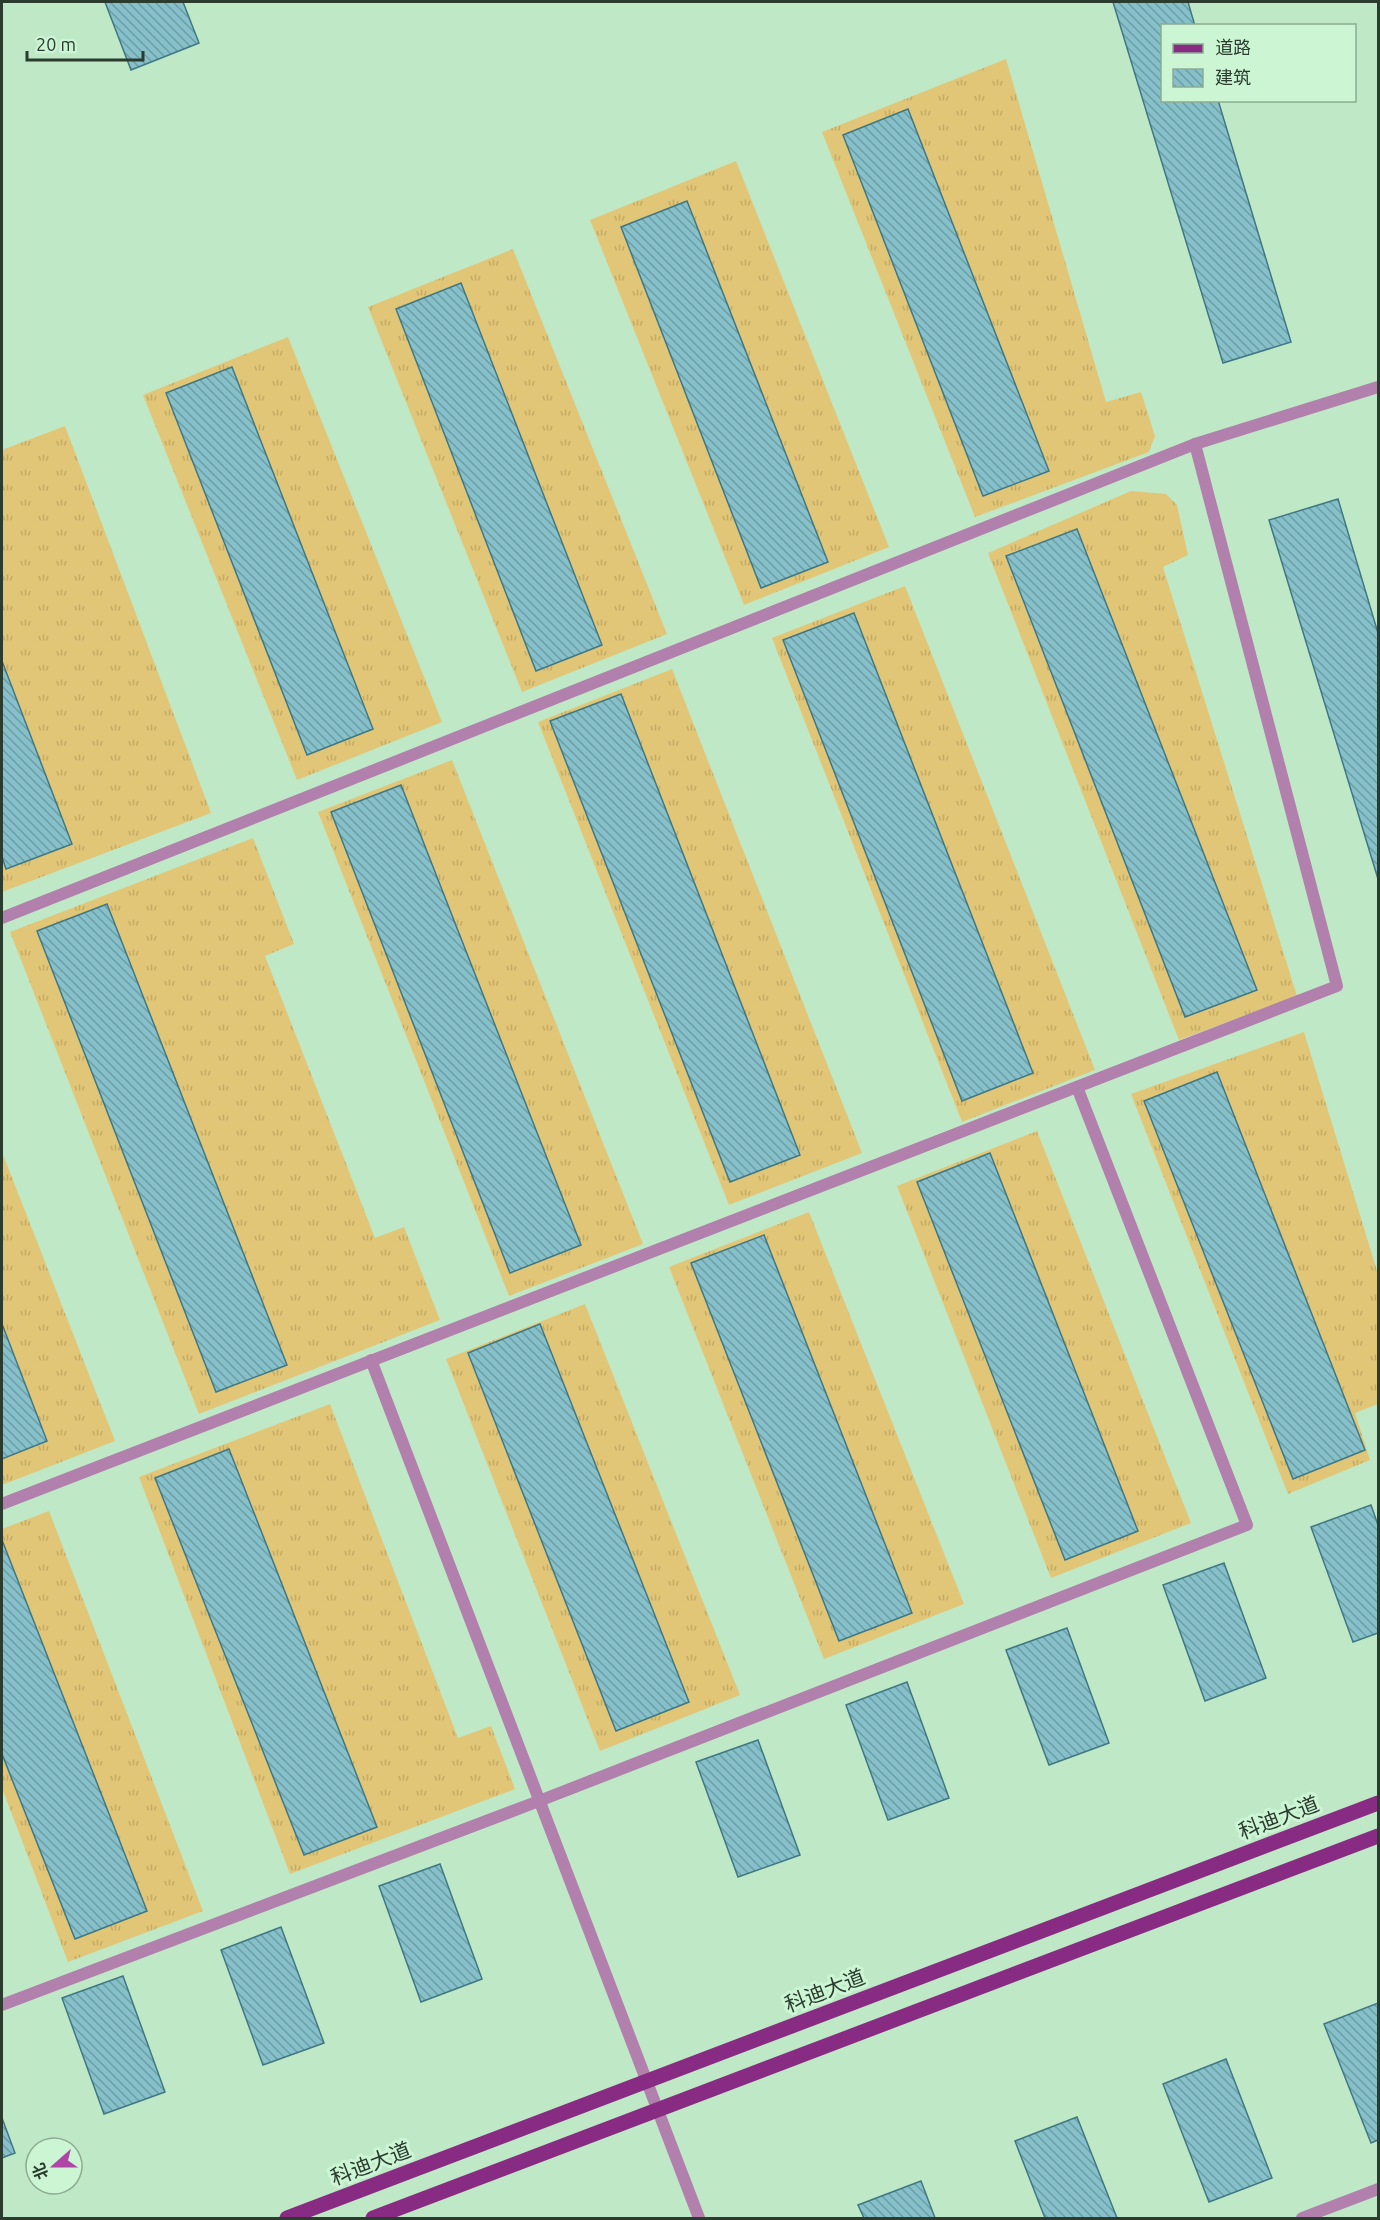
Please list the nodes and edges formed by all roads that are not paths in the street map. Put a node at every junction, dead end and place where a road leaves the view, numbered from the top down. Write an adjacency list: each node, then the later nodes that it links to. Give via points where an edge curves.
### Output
1 (1378, 387): 2 (lane)
2 (1195, 444): 3 (lane); 4 (lane, via 1337,986)
3 (2, 918)
4 (1077, 1087): 5 (lane); 7 (lane, via 1246,1525)
5 (371, 1360): 6 (lane); 7 (lane)
6 (2, 1504)
7 (539, 1801): 10 (lane); 11 (lane)
8 (1378, 1803): 11 (main road, 科迪大道)
9 (1378, 1836): 12 (main road)
10 (2, 2006)
11 (646, 2082): 12 (lane); 14 (main road, 科迪大道)
12 (658, 2110): 15 (main road); 16 (lane)
13 (1378, 2189): 17 (lane)
14 (287, 2218)
15 (373, 2218)
16 (699, 2218)
17 (1302, 2218)

